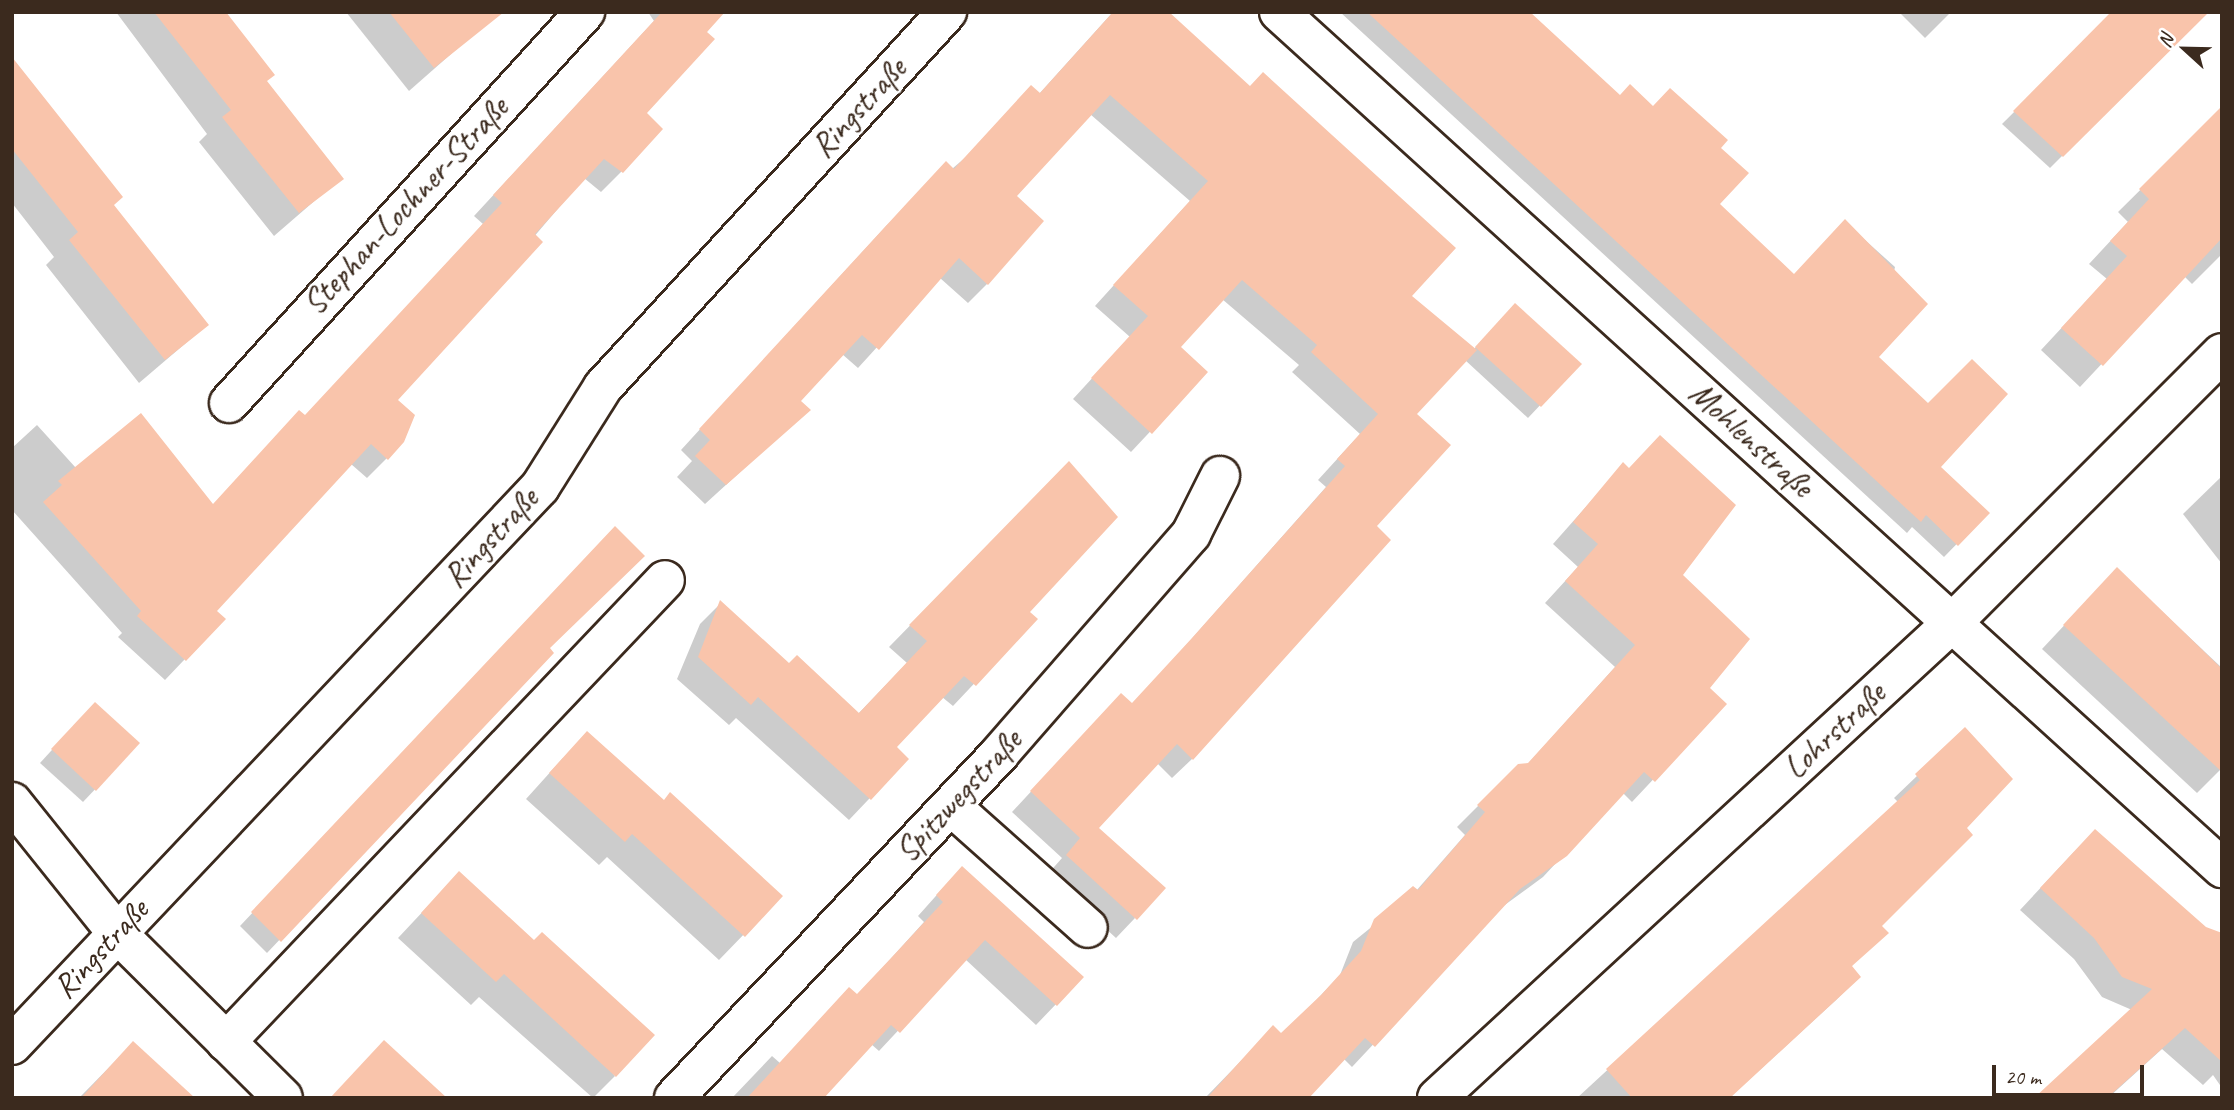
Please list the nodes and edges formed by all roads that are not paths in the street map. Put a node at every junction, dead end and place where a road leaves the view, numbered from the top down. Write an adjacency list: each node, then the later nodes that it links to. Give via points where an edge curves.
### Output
1 (585, 12): 5 (street, Stephan-Lochner-Straße)
2 (947, 12): 13 (street, Ringstraße, via 603,387 540,487)
3 (1279, 12): 8 (street, Mohlenstraße)
4 (2222, 353): 8 (street, Lohrstraße)
5 (229, 403)
6 (1220, 476): 10 (street, Spitzwegstraße, via 1191,534)
7 (665, 580): 14 (street)
8 (1953, 622): 11 (street, Mohlenstraße); 18 (street, Lohrstraße)
9 (12, 802): 13 (street)
10 (951, 806): 12 (street); 17 (street, Spitzwegstraße)
11 (2222, 868)
12 (1088, 928)
13 (116, 932): 14 (street); 15 (street, Ringstraße)
14 (226, 1042): 16 (street)
15 (12, 1045)
16 (283, 1098)
17 (674, 1098)
18 (1437, 1098)

